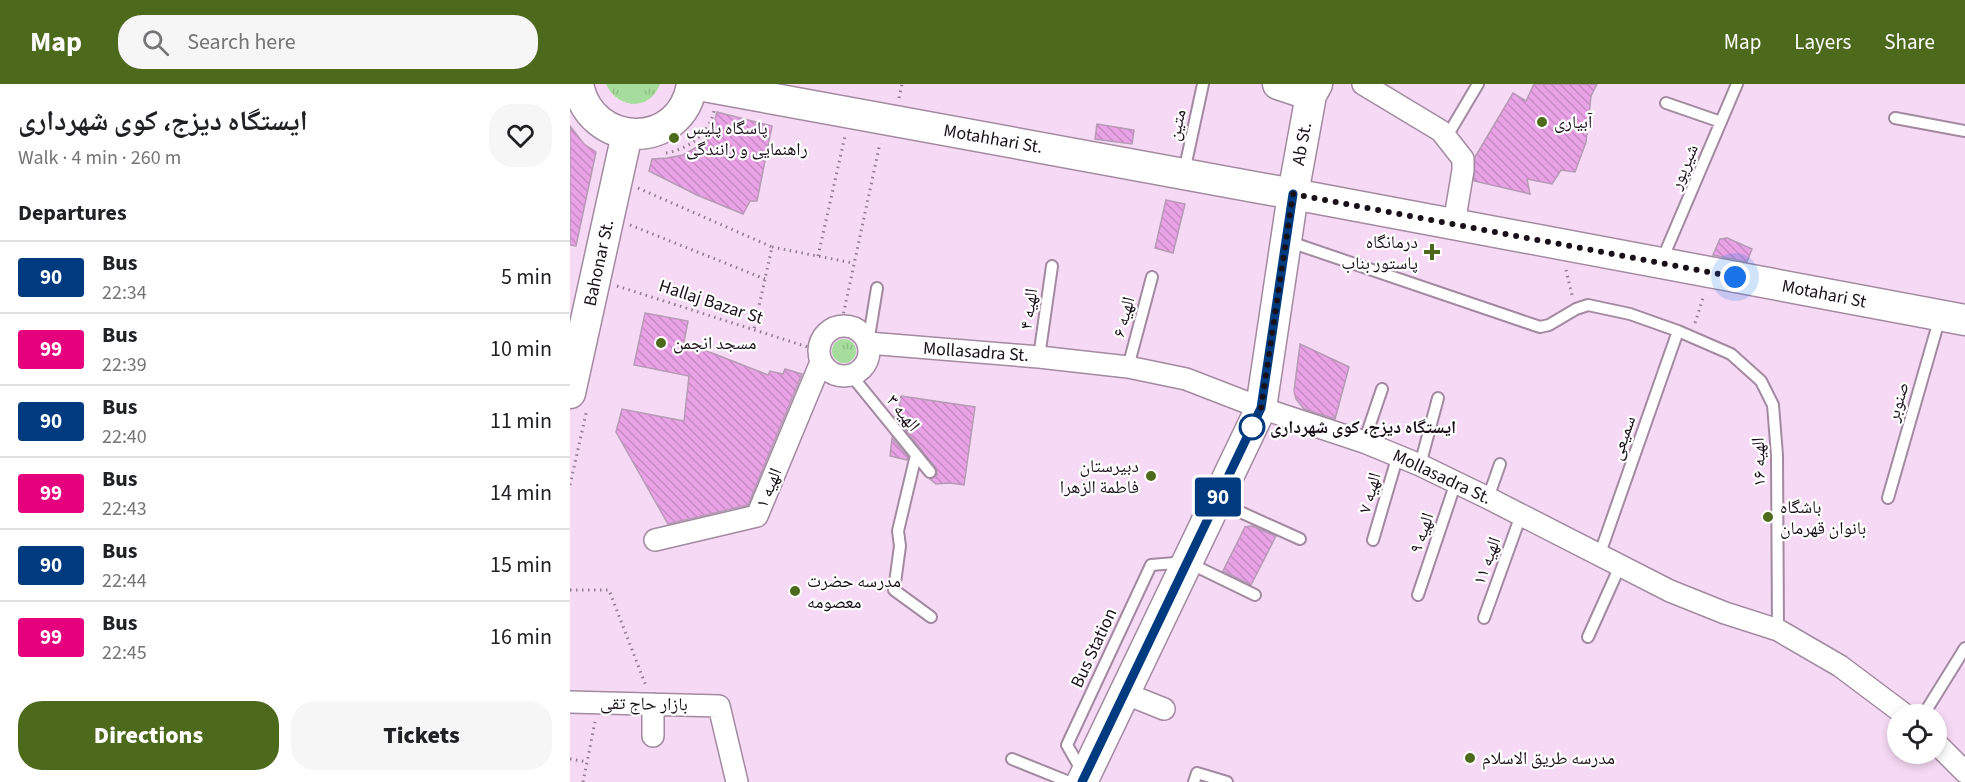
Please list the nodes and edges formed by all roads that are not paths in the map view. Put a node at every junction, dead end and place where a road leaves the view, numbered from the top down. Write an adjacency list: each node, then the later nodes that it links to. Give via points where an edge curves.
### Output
1 (578, 84): 13 (main road, via 582,100 595,118 606,127)
2 (1203, 84): 15 (lane, متین)
3 (1278, 84): 8 (main road)
4 (1363, 84): 14 (street, via 1441,130)
5 (1478, 84): 14 (lane)
6 (1737, 84): 11 (lane, شیرپور)
7 (706, 89): 13 (main road, via 689,96 683,108 659,129); 15 (main road, Motahhari St.)
8 (1314, 89): 16 (main road, Ab St.)
9 (1666, 103): 11 (lane)
10 (1895, 118): 12 (lane)
11 (1721, 122): 19 (lane, شیرپور)
12 (1965, 131)
13 (627, 134): 31 (main road, Bahonar St., via 595,279)
14 (1446, 138): 17 (street, via 1463,159)
15 (1183, 174): 16 (main road, Motahhari St.)
16 (1293, 194): 17 (main road, Motahari St); 18 (main road, Ab St.)
17 (1454, 224): 19 (main road, Motahari St)
18 (1296, 245): 24 (lane, الهیه ۱۶, via 1540,327 1588,305 1630,314); 33 (main road, Ab St.)
19 (1661, 263): 23 (main road, Motahari St)
20 (1052, 266): 27 (lane, الهیه ۴)
21 (1152, 277): 28 (lane, الهیه ۶)
22 (877, 288): 25 (lane)
23 (1958, 316): 42 (lane, صنوبر)
24 (1678, 331): 48 (lane, سمیعی); 55 (lane, الهیه ۱۶, via 1731,354 1761,381 1773,405)
25 (868, 343): 26 (street, via 858,329 834,327 823,336); 27 (street, Mollasadra St.); 29 (street, via 868,359)
26 (820, 356): 29 (street, via 831,372); 46 (street, الهیه ۱, via 757,516)
27 (1039, 357): 28 (street, Mollasadra St.)
28 (1128, 367): 33 (street, Mollasadra St., via 1186,379)
29 (851, 375): 35 (lane, الهیه ۳)
30 (1382, 389): 34 (lane)
31 (579, 398)
32 (1438, 399): 38 (lane)
33 (1261, 408): 34 (street, Mollasadra St.); 43 (main road, Ab St.)
34 (1364, 442): 36 (street, Mollasadra St.)
35 (916, 455): 39 (lane, الهیه ۳); 53 (lane, via 898,531 900,546 894,590)
36 (1398, 455): 38 (street, Mollasadra St.); 47 (lane, الهیه ۷)
37 (1500, 464): 41 (lane)
38 (1420, 465): 40 (street, Mollasadra St.)
39 (930, 472)
40 (1456, 482): 41 (street, Mollasadra St.); 51 (lane, الهیه ۹)
41 (1488, 498): 44 (street, Mollasadra St.)
42 (1888, 498)
43 (1216, 501): 45 (lane); 49 (main road, Ab St.)
44 (1521, 515): 48 (street, Mollasadra St.); 54 (lane, الهیه ۱۱)
45 (1300, 539)
46 (655, 540)
47 (1373, 540)
48 (1599, 556): 50 (street, Mollasadra St.)
49 (1187, 562): 52 (lane); 58 (main road, Ab St.); 68 (lane, Bus Station, via 1151,565 1066,745)
50 (1620, 566): 55 (street, Mollasadra St., via 1725,613); 56 (lane)
51 (1418, 595)
52 (1255, 596)
53 (931, 617)
54 (1484, 618)
55 (1778, 630): 61 (street, Mollasadra St., via 1840,666)
56 (1588, 637)
57 (1965, 648): 62 (lane)
58 (1124, 693): 63 (street); 68 (main road, Ab St.)
59 (570, 702): 60 (street, بازار حاج تقی)
60 (653, 704): 64 (street); 69 (street, بازار حاج تقی, via 719,706)
61 (1891, 704)
62 (1930, 704)
63 (1164, 709)
64 (654, 736)
65 (1947, 754): 67 (street)
66 (1012, 759): 68 (lane)
67 (1965, 771)
68 (1078, 780)
69 (737, 782)
70 (1194, 782): 71 (lane, via 1197,773)
71 (1227, 782)

